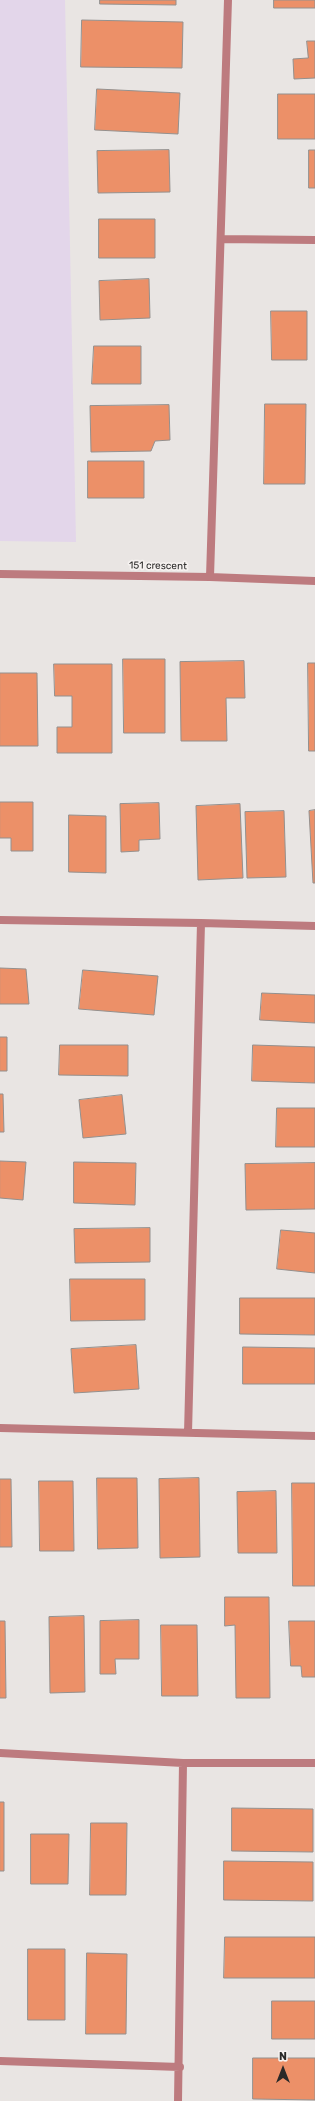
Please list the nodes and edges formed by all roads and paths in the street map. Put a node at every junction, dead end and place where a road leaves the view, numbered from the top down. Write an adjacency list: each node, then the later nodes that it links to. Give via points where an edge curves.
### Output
1 (228, 0): 2 (street)
2 (221, 239): 3 (street); 5 (street)
3 (315, 240)
4 (0, 574): 5 (street, 151 crescent)
5 (210, 577): 6 (street, 151 crescent)
6 (315, 581)
7 (0, 920): 8 (street)
8 (201, 923): 9 (street); 11 (street)
9 (315, 926)
10 (0, 1428): 11 (street)
11 (188, 1433): 12 (street)
12 (315, 1436)
13 (0, 1753): 14 (street)
14 (183, 1763): 15 (street); 17 (street)
15 (315, 1763)
16 (0, 2061): 17 (street)
17 (180, 2067): 18 (street)
18 (178, 2101)

